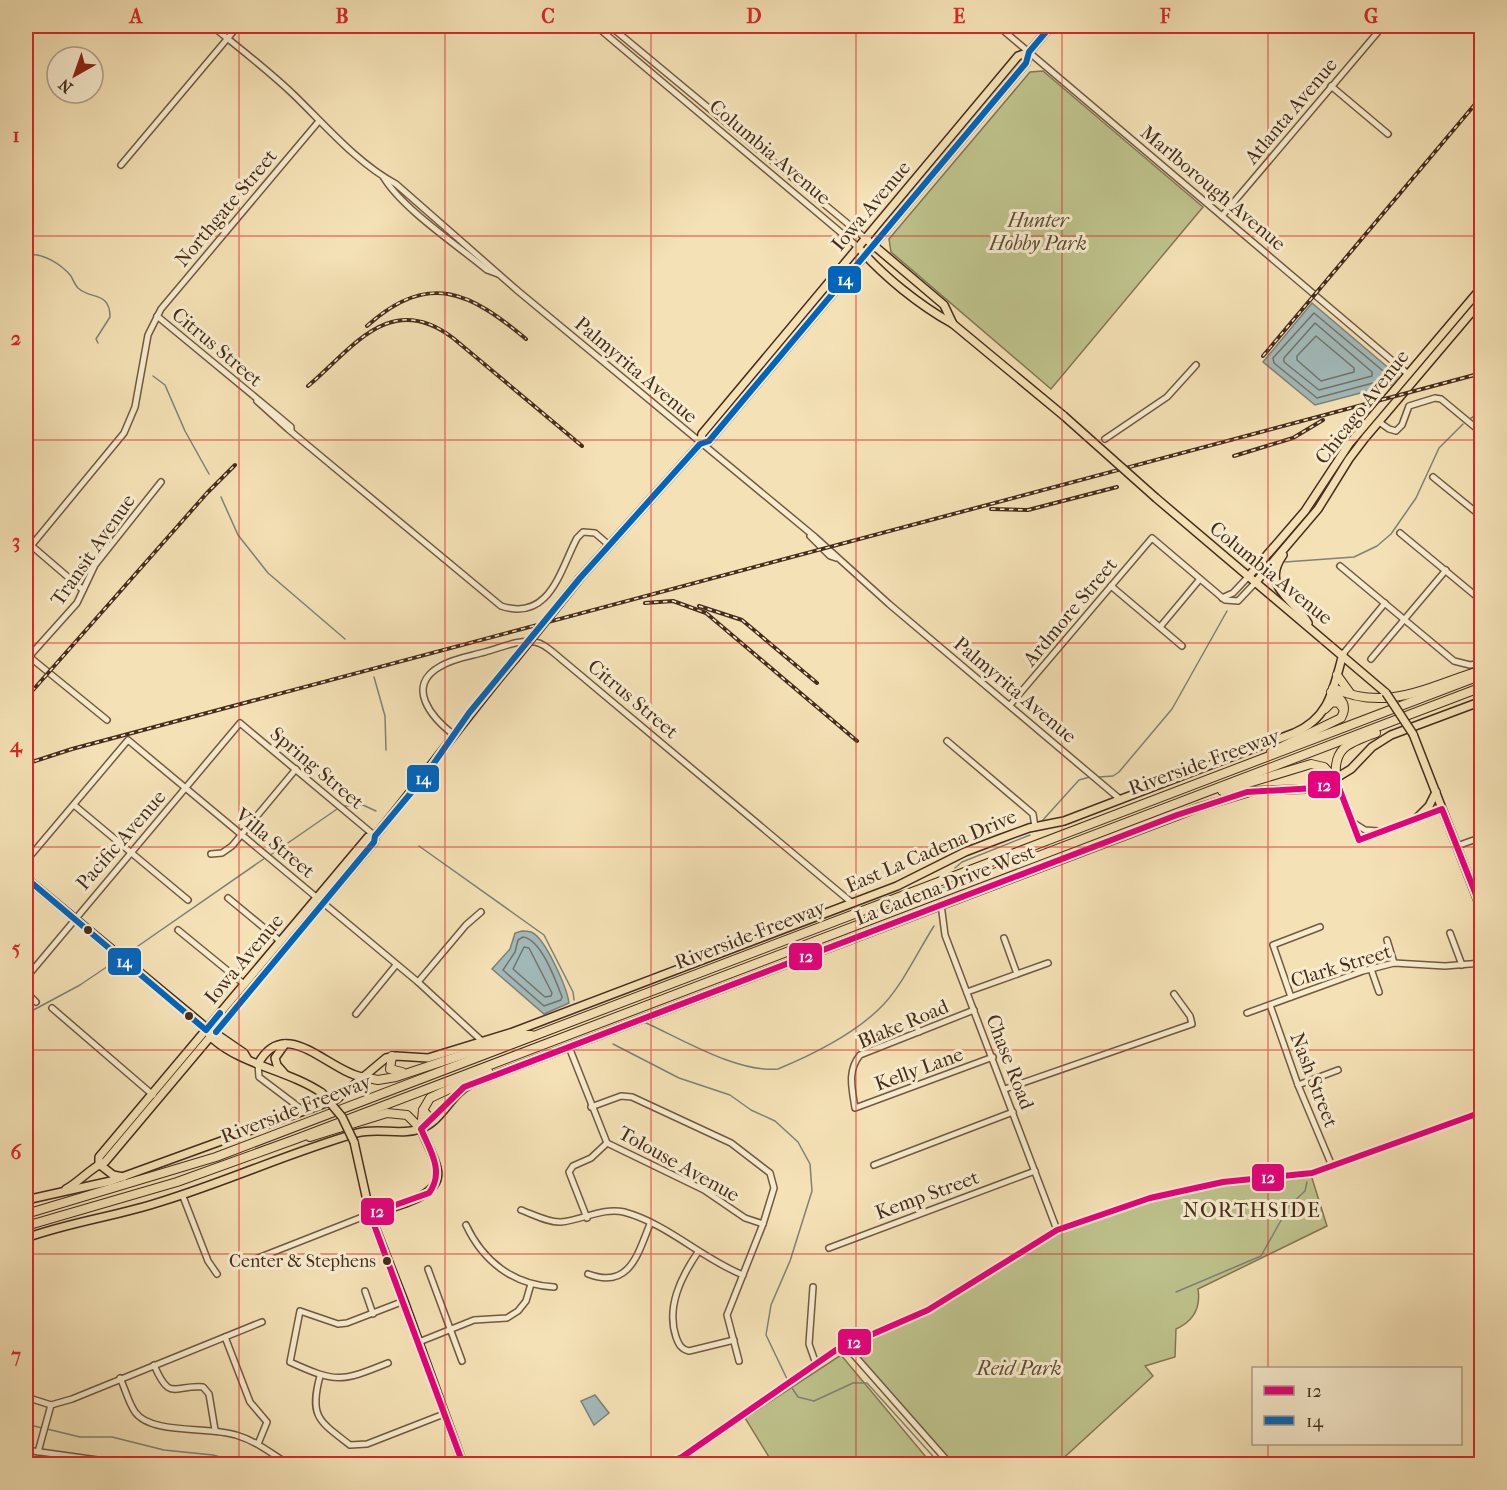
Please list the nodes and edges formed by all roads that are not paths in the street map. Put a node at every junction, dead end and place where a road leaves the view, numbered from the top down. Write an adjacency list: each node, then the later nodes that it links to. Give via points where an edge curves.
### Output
1 (212, 26): 8 (street, Palmyrita Avenue)
2 (238, 26): 8 (street)
3 (596, 26): 12 (street, Columbia Avenue)
4 (610, 26): 10 (street, Columbia Avenue)
5 (998, 26): 9 (street, Marlborough Avenue)
6 (1051, 26): 9 (main road, Iowa Avenue)
7 (1383, 26): 11 (street, Atlanta Avenue)
8 (227, 39): 13 (street, Palmyrita Avenue); 17 (street)
9 (1029, 52): 20 (street, Marlborough Avenue); 21 (main road, Iowa Avenue, via 1018,56); 22 (main road, Iowa Avenue, via 1026,63)
10 (678, 84): 12 (street); 15 (street, Columbia Avenue)
11 (1331, 86): 14 (street); 20 (street, Atlanta Avenue)
12 (672, 91): 16 (street, Columbia Avenue)
13 (319, 121): 27 (street, Northgate Street); 36 (street, Palmyrita Avenue)
14 (1388, 134)
15 (762, 153): 16 (street); 18 (street, Columbia Avenue)
16 (755, 161): 19 (street, Columbia Avenue)
17 (121, 165)
18 (781, 169): 19 (street); 21 (street, Columbia Avenue)
19 (774, 176): 23 (street, Columbia Avenue)
20 (1222, 216): 31 (street, Marlborough Avenue)
21 (865, 238): 22 (main road, Columbia Avenue); 23 (main road, Iowa Avenue)
22 (875, 246): 24 (main road, Iowa Avenue); 28 (main road, Columbia Avenue, via 944,305)
23 (858, 247): 24 (main road, Columbia Avenue); 36 (main road, Iowa Avenue, via 702,434)
24 (866, 256): 28 (main road, Columbia Avenue, via 935,314); 36 (main road, Iowa Avenue, via 709,441)
25 (1482, 287): 31 (main road, Chicago Avenue)
26 (1482, 300): 29 (main road, Chicago Avenue)
27 (157, 316): 42 (street, Northgate Street, via 148,335 135,407 124,433); 43 (street, Citrus Street, via 505,607 526,608 545,599 583,532 595,533)
28 (953, 324): 47 (main road, Columbia Avenue, bridge)
29 (1439, 351): 31 (main road); 33 (main road, Chicago Avenue)
30 (1196, 365): 35 (street, via 1167,397)
31 (1408, 374): 32 (main road, Chicago Avenue)
32 (1372, 416): 33 (main road); 47 (main road, Chicago Avenue, via 1337,459 1305,511)
33 (1379, 422): 34 (street, via 1396,431 1409,406 1435,398); 41 (main road, Chicago Avenue, via 1348,459 1318,509)
34 (1482, 433)
35 (1105, 440)
36 (700, 444): 43 (main road, Iowa Avenue); 70 (street, Palmyrita Avenue)
37 (1433, 477): 39 (street)
38 (161, 482): 51 (street, Transit Avenue, via 95,565)
39 (1482, 517)
40 (1400, 533): 46 (street)
41 (1296, 536): 49 (main road, Chicago Avenue); 57 (main road, via 1277,566 1275,580)
42 (28, 544): 44 (street, Northgate Street); 51 (street)
43 (609, 545): 76 (main road, Iowa Avenue, bridge)
44 (26, 552)
45 (1340, 566): 54 (street)
46 (1446, 570): 53 (street); 55 (street)
47 (1248, 577): 49 (main road, Columbia Avenue); 52 (street, via 1233,593)
48 (1200, 579): 50 (street, Ardmore Street, via 1152,538); 52 (street); 56 (street)
49 (1255, 583): 52 (street, via 1238,601); 57 (main road, Columbia Avenue)
50 (1111, 586): 56 (street); 70 (street, Ardmore Street)
51 (83, 590): 60 (street, Transit Avenue, via 77,603)
52 (1222, 598)
53 (1482, 601)
54 (1385, 603): 55 (street); 59 (street)
55 (1405, 620): 61 (street); 62 (street, via 1458,663)
56 (1160, 627): 58 (street)
57 (1311, 628): 59 (main road, Columbia Avenue)
58 (1182, 646)
59 (1343, 654): 64 (main road, East La Cadena Drive); 82 (main road, Columbia Avenue, bridge, via 1386,693 1413,735)
60 (27, 657): 74 (street)
61 (1371, 659)
62 (1482, 663)
63 (1482, 670): 68 (highway, via 1391,698)
64 (1337, 675): 67 (main road, East La Cadena Drive); 68 (highway, via 1344,689)
65 (1482, 675): 78 (highway, Riverside Freeway)
66 (1482, 688): 72 (highway, Riverside Freeway)
67 (1332, 690): 68 (highway); 71 (main road, East La Cadena Drive); 73 (highway, via 1344,702)
68 (1356, 697)
69 (1482, 700): 80 (main road, La Cadena Drive West, via 1390,735)
70 (1010, 705): 83 (street, Palmyrita Avenue)
71 (1325, 709): 73 (highway, via 1332,702 1339,702); 83 (main road, East La Cadena Drive, via 1302,730)
72 (1424, 710): 80 (highway, via 1342,749 1335,758); 85 (highway, Riverside Freeway)
73 (1343, 714): 78 (highway, via 1337,721 1279,746)
74 (107, 720)
75 (240, 723): 79 (street, Spring Street); 81 (street, Pacific Avenue)
76 (454, 735): 92 (main road, Iowa Avenue); 102 (street, Citrus Street, via 426,706 424,689 433,671 449,662 520,643 539,643)
77 (947, 741): 89 (street, via 1033,814)
78 (1259, 760): 137 (highway, Riverside Freeway)
79 (296, 768): 91 (street); 92 (street, Spring Street)
80 (1336, 780): 85 (highway, via 1324,767 1311,764); 88 (street); 103 (main road, La Cadena Drive West, via 1316,788 1253,791 1200,807)
81 (186, 788): 84 (street, Villa Street, via 128,740); 91 (street, Villa Street); 95 (street, Pacific Avenue)
82 (1436, 792): 86 (main road, Columbia Avenue); 87 (main road)
83 (1121, 800): 89 (main road, East La Cadena Drive)
84 (74, 805): 95 (street); 97 (street)
85 (1167, 808): 141 (highway, Riverside Freeway)
86 (1442, 808): 87 (street); 94 (main road, Columbia Avenue)
87 (1418, 818): 90 (street)
88 (1352, 822): 90 (street, via 1365,830); 90 (street, via 1359,840)
89 (1035, 827): 102 (main road, East La Cadena Drive, via 964,852 897,886)
90 (1383, 831)
91 (241, 835): 96 (street, via 227,850); 101 (street, Villa Street)
92 (375, 836): 101 (main road, Iowa Avenue, via 374,842)
93 (1482, 837): 94 (street)
94 (1457, 846): 104 (main road, Columbia Avenue)
95 (131, 853): 100 (street); 106 (street, Pacific Avenue)
96 (211, 854)
97 (26, 861)
98 (26, 878): 106 (main road)
99 (228, 898): 112 (street)
100 (188, 900)
101 (320, 901): 112 (main road, Iowa Avenue); 117 (street, Villa Street); 138 (main road, Iowa Avenue)
102 (851, 903): 139 (main road, East La Cadena Drive)
103 (941, 904): 124 (street, Chase Road, via 945,935); 142 (main road, La Cadena Drive West)
104 (1482, 911)
105 (481, 912): 121 (street)
106 (74, 918): 120 (street, Pacific Avenue); 135 (main road)
107 (1320, 927): 127 (street, via 1273,945)
108 (178, 930): 122 (street)
109 (1450, 933): 116 (street)
110 (1004, 938): 119 (street)
111 (1387, 940): 114 (street)
112 (280, 941): 122 (main road, Iowa Avenue)
113 (1048, 963): 119 (street)
114 (1394, 963): 116 (street, Clark Street); 118 (street, Clark Street)
115 (1482, 963): 116 (street, Clark Street)
116 (1462, 964)
117 (396, 965): 121 (street, Villa Street); 133 (street)
118 (1371, 969): 125 (street); 127 (street, Clark Street)
119 (1017, 974): 124 (street)
120 (26, 978)
121 (418, 982): 139 (street, Villa Street)
122 (244, 984): 135 (main road, Iowa Avenue)
123 (26, 992): 128 (street)
124 (967, 992): 131 (street, Chase Road)
125 (1378, 992)
126 (1174, 993): 152 (street, via 1192,1024)
127 (1291, 997): 129 (street, Clark Street)
128 (36, 1002)
129 (1270, 1005): 132 (street, Clark Street); 151 (street, Nash Street)
130 (52, 1008): 154 (street)
131 (974, 1010): 136 (street, Blake Road); 144 (street, Chase Road)
132 (1247, 1013)
133 (356, 1014)
134 (913, 1015): 136 (street)
135 (207, 1030): 138 (main road); 154 (main road, Iowa Avenue)
136 (919, 1032): 156 (street, Blake Road, via 860,1054 850,1079)
137 (539, 1034): 148 (highway, via 522,1035); 176 (highway, Riverside Freeway, via 216,1157)
138 (214, 1035): 145 (main road); 154 (main road, Iowa Avenue)
139 (483, 1042): 143 (main road, East La Cadena Drive, via 428,1058)
140 (285, 1044): 145 (main road, via 268,1049); 146 (main road, via 304,1048); 149 (main road, via 275,1058)
141 (544, 1046): 157 (highway, via 438,1093); 163 (highway, Riverside Freeway)
142 (568, 1047): 155 (street, Tolouse Avenue); 161 (main road, La Cadena Drive West, via 464,1088)
143 (392, 1056): 148 (highway, via 392,1071); 150 (main road)
144 (993, 1057): 152 (street, Chase Road); 156 (street, Kelly Lane)
145 (258, 1064): 149 (main road); 158 (street, via 259,1077)
146 (346, 1070): 150 (main road); 153 (main road, via 351,1082)
147 (1338, 1070): 151 (street)
148 (412, 1071): 150 (highway, via 378,1080)
149 (286, 1075): 177 (main road, bridge, via 322,1093 342,1117 354,1142)
150 (362, 1077): 153 (main road)
151 (1298, 1085): 167 (street, Nash Street)
152 (1005, 1089): 159 (street, Chase Road)
153 (349, 1091): 158 (main road)
154 (156, 1097): 165 (main road, Iowa Avenue, via 105,1162)
155 (591, 1107): 164 (street, Tolouse Avenue); 180 (street, via 621,1096 632,1097 738,1148 761,1164 772,1180 774,1188)
156 (855, 1108)
157 (423, 1110): 161 (highway); 162 (highway)
158 (304, 1111): 169 (main road)
159 (1013, 1112): 166 (street); 168 (street, Chase Road)
160 (1482, 1112): 167 (street)
161 (435, 1119): 162 (main road, La Cadena Drive West)
162 (421, 1129): 163 (highway, via 407,1115 387,1113 318,1136); 171 (main road, via 360,1131); 177 (main road, via 438,1169 434,1189)
163 (296, 1139): 182 (highway, Riverside Freeway, via 177,1182)
164 (607, 1143): 178 (street, via 569,1172); 180 (street, Tolouse Avenue)
165 (99, 1164): 169 (main road, via 113,1175); 170 (main road, Iowa Avenue, via 83,1179)
166 (874, 1165)
167 (1332, 1166): 183 (street, via 1312,1173 1223,1182 1150,1198)
168 (1035, 1171): 183 (street, Chase Road); 185 (street, Kemp Street)
169 (123, 1177): 170 (main road)
170 (58, 1192): 172 (main road)
171 (182, 1194): 184 (main road); 189 (street, via 208,1261)
172 (47, 1195): 173 (main road); 174 (main road)
173 (26, 1196)
174 (26, 1200)
175 (521, 1210): 178 (street, via 558,1222)
176 (26, 1214)
177 (369, 1214): 187 (street); 196 (main road)
178 (587, 1218): 179 (street, via 616,1211)
179 (650, 1224): 186 (street); 190 (street, via 628,1270 612,1277)
180 (763, 1224): 191 (street)
181 (466, 1225): 192 (street, via 489,1260)
182 (28, 1226)
183 (1057, 1230): 203 (street, via 928,1310)
184 (26, 1238)
185 (829, 1248)
186 (698, 1252): 191 (street); 201 (street, via 672,1307 678,1342 689,1351)
187 (254, 1260)
188 (428, 1269): 199 (street)
189 (217, 1274)
190 (588, 1274)
191 (743, 1275): 201 (street, via 727,1315)
192 (531, 1284): 193 (street); 199 (street, via 526,1301 507,1318 474,1320)
193 (554, 1287)
194 (813, 1287): 207 (street, via 809,1344)
195 (365, 1291): 197 (street)
196 (404, 1301): 197 (street); 202 (main road)
197 (373, 1314): 209 (street, via 338,1324 300,1311 290,1362)
198 (262, 1322): 200 (street)
199 (450, 1330): 202 (street); 204 (street)
200 (225, 1337): 208 (street); 215 (street, via 250,1402 267,1422)
201 (734, 1340): 205 (street)
202 (419, 1342): 213 (main road)
203 (846, 1346): 207 (street); 224 (street)
204 (462, 1361)
205 (739, 1361)
206 (388, 1363): 209 (street, via 349,1379)
207 (816, 1364): 218 (street)
208 (154, 1365): 210 (street); 214 (street, via 160,1379 171,1389 203,1388 209,1394)
209 (320, 1376): 213 (street, via 315,1411 324,1425 350,1445 367,1444)
210 (120, 1378): 212 (street); 214 (street, via 135,1412 144,1419 168,1428)
211 (26, 1397): 212 (street)
212 (51, 1405): 217 (street)
213 (444, 1414): 221 (main road)
214 (215, 1430): 215 (street)
215 (258, 1444): 220 (street)
216 (26, 1450): 217 (street)
217 (38, 1452): 219 (street)
218 (682, 1457): 222 (street); 223 (street)
219 (126, 1464)
220 (285, 1464)
221 (461, 1464)
222 (666, 1464)
223 (687, 1464)
224 (950, 1464)

